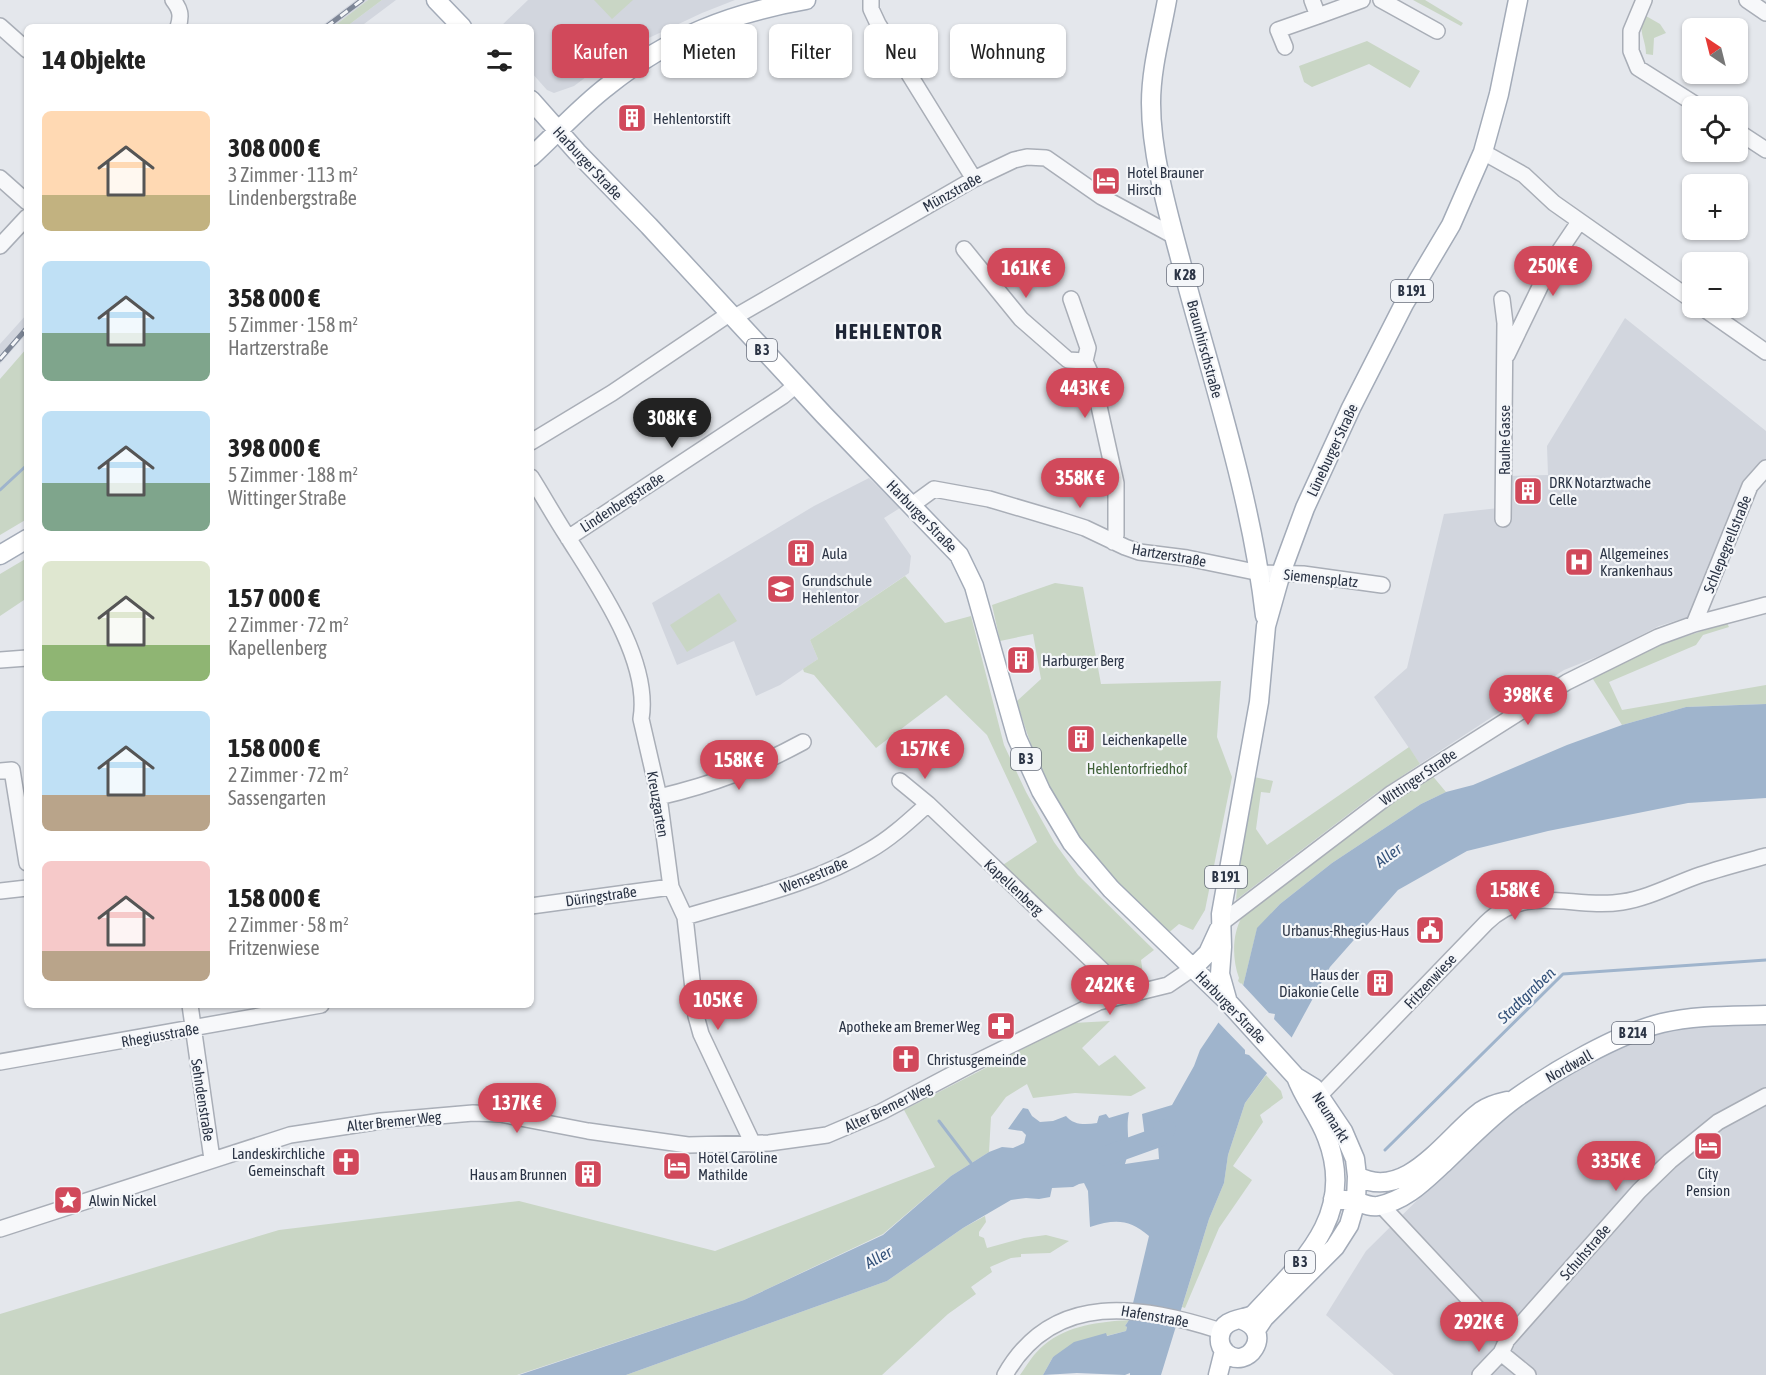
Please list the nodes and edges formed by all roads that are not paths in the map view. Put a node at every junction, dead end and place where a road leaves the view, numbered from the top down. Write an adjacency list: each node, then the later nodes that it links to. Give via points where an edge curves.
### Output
1 (173, 0): 14 (street, via 180,10)
2 (436, 0): 15 (main road)
3 (806, 0): 22 (main road, via 733,16 668,44 608,85)
4 (871, 0): 28 (street, via 878,24)
5 (1167, 0): 32 (main road, Braunhirschstraße / K 28, via 1154,62 1151,104 1156,152)
6 (1312, 0): 13 (street)
7 (1362, 0): 13 (street)
8 (1381, 0): 17 (street)
9 (1518, 0): 25 (main road, Lüneburger Straße / B 191)
10 (1644, 0): 20 (street, via 1631,31 1631,51 1638,68)
11 (1747, 0): 12 (street)
12 (1766, 12)
13 (1318, 15): 19 (street, via 1278,30)
14 (178, 24)
15 (459, 24)
16 (0, 26): 18 (street)
17 (1437, 30)
18 (24, 47)
19 (1285, 47)
20 (1682, 96)
21 (534, 103): 22 (main road, Harburger Straße / B 3)
22 (559, 131): 26 (main road); 38 (main road, Harburger Straße / B 3)
23 (1748, 138): 24 (street)
24 (1766, 150)
25 (1483, 152): 31 (street, via 1524,175); 51 (main road, Lüneburger Straße / B 191, via 1450,225 1351,408)
26 (534, 154)
27 (0, 178): 29 (street)
28 (974, 179): 32 (street, Münzstraße, via 1014,160 1046,158 1102,197); 38 (street, Münzstraße)
29 (24, 199)
30 (24, 220): 33 (street)
31 (1579, 222): 35 (street); 42 (street, Rauhe Gasse, via 1552,262)
32 (1174, 236): 53 (main road, Braunhirschstraße / K 28)
33 (0, 246)
34 (964, 249): 41 (street, via 1021,319 1068,360)
35 (1682, 293)
36 (1071, 299): 41 (street, via 1088,348)
37 (1502, 299): 42 (street, Rauhe Gasse)
38 (731, 316): 43 (main road, Harburger Straße / B 3); 44 (street, Münzstraße)
39 (1717, 318): 40 (street)
40 (1766, 352)
41 (1085, 361): 52 (street, via 1093,379 1116,483)
42 (1504, 361): 48 (street, Rauhe Gasse)
43 (795, 385): 47 (main road, Harburger Straße / B 3); 49 (street, Lindenbergstraße)
44 (534, 440)
45 (1766, 468): 59 (street, Schlepegrellstraße, via 1750,486)
46 (534, 482): 49 (street, Kreuzgarten)
47 (912, 505): 52 (street, Hartzerstraße, via 934,489 953,491 1060,519); 76 (main road, Harburger Straße / B 3, via 952,547 970,575 1017,738 1055,818 1090,867)
48 (1503, 519)
49 (568, 538): 66 (street, Kreuzgarten, via 618,619 635,662 643,708 641,719)
50 (24, 541): 54 (main road)
51 (1292, 541): 53 (main road, via 1276,553); 56 (main road, Lüneburger Straße / B 191)
52 (1113, 542): 55 (street, Hartzerstraße, via 1139,552)
53 (1255, 546): 55 (main road, Braunhirschstraße)
54 (0, 555)
55 (1260, 573): 56 (street, Siemensplatz); 60 (main road, Braunhirschstraße)
56 (1281, 573): 57 (street, Siemensplatz); 60 (main road, Lüneburger Straße / B 191)
57 (1382, 585)
58 (1766, 605): 59 (street, Wittinger Straße)
59 (1694, 624): 75 (street, Wittinger Straße, via 1649,641 1568,682 1392,793)
60 (1266, 626): 75 (main road, Lüneburger Straße / B 191, via 1259,702)
61 (24, 658): 62 (street)
62 (0, 660)
63 (803, 742): 66 (street, via 741,773)
64 (0, 771): 68 (street, via 12,770)
65 (900, 781): 67 (street, Kapellenberg)
66 (659, 797): 70 (street, Kreuzgarten)
67 (928, 804): 74 (street, Wensestraße, via 871,850 832,870); 77 (street, Kapellenberg)
68 (24, 844)
69 (1766, 856): 85 (street, Fritzenwiese, via 1622,902 1558,899 1506,906)
70 (671, 887): 73 (street, Düringstraße); 74 (street, Kreuzgarten)
71 (24, 888): 72 (street)
72 (0, 891)
73 (534, 906)
74 (685, 917): 88 (street, Kreuzgarten, via 701,1034)
75 (1220, 924): 76 (main road, Lüneburger Straße / B 191, via 1208,953); 78 (main road, Lüneburger Straße / B 191, via 1220,974)
76 (1193, 968): 77 (street, Alter Bremer Weg, via 1168,984); 78 (main road, Harburger Straße / B 3)
77 (1127, 994): 88 (street, Alter Bremer Weg, via 1099,1002 858,1123 827,1135)
78 (1228, 1002): 84 (main road, Harburger Straße / B 3)
79 (190, 1008): 82 (street, Sehndenstraße)
80 (305, 1008): 82 (street, Rhegiusstraße)
81 (1766, 1015): 87 (main road, Nordwall / B 214, via 1687,1019 1639,1030)
82 (192, 1029): 83 (street, Rhegiusstraße); 89 (street, Sehndenstraße)
83 (0, 1062)
84 (1293, 1073): 85 (main road, Neumarkt / B 3); 94 (main road, Neumarkt / B 3, via 1332,1152 1335,1176)
85 (1319, 1096): 91 (main road, Neumarkt / B 3, via 1343,1131)
86 (1766, 1096): 98 (street, Schuhstraße, via 1718,1122 1638,1191)
87 (1514, 1099): 90 (main road, Nordwall / B 214); 91 (main road, Nordwall / B 214, via 1483,1109 1429,1160 1408,1174 1378,1184)
88 (753, 1144): 89 (street, Alter Bremer Weg, via 688,1145 473,1113 317,1130)
89 (212, 1159): 95 (street, Alter Bremer Weg)
90 (1442, 1164): 92 (main road, Nordwall / B 214, via 1403,1187); 93 (main road, Nordwall / B 214, via 1418,1188)
91 (1357, 1176): 92 (main road, Neumarkt / B 3)
92 (1356, 1202): 93 (main road, Nordwall / B 214); 94 (main road, B 214); 96 (main road, Neumarkt / B 3, via 1350,1225 1335,1247 1264,1318)
93 (1381, 1205): 98 (street)
94 (1331, 1208): 96 (main road, B 3, via 1321,1237 1253,1315)
95 (0, 1229)
96 (1249, 1325): 97 (main road, via 1229,1322); 99 (main road, via 1257,1336 1255,1348 1246,1356)
97 (1221, 1331): 99 (main road, via 1220,1341); 100 (street, Hafenstraße, via 1180,1318 1130,1310 1088,1313 1054,1326 1028,1345)
98 (1504, 1346): 103 (street, Schuhstraße); 104 (street)
99 (1232, 1354): 101 (main road); 102 (main road)
100 (1005, 1375)
101 (1218, 1375)
102 (1229, 1375)
103 (1480, 1375)
104 (1528, 1375)

